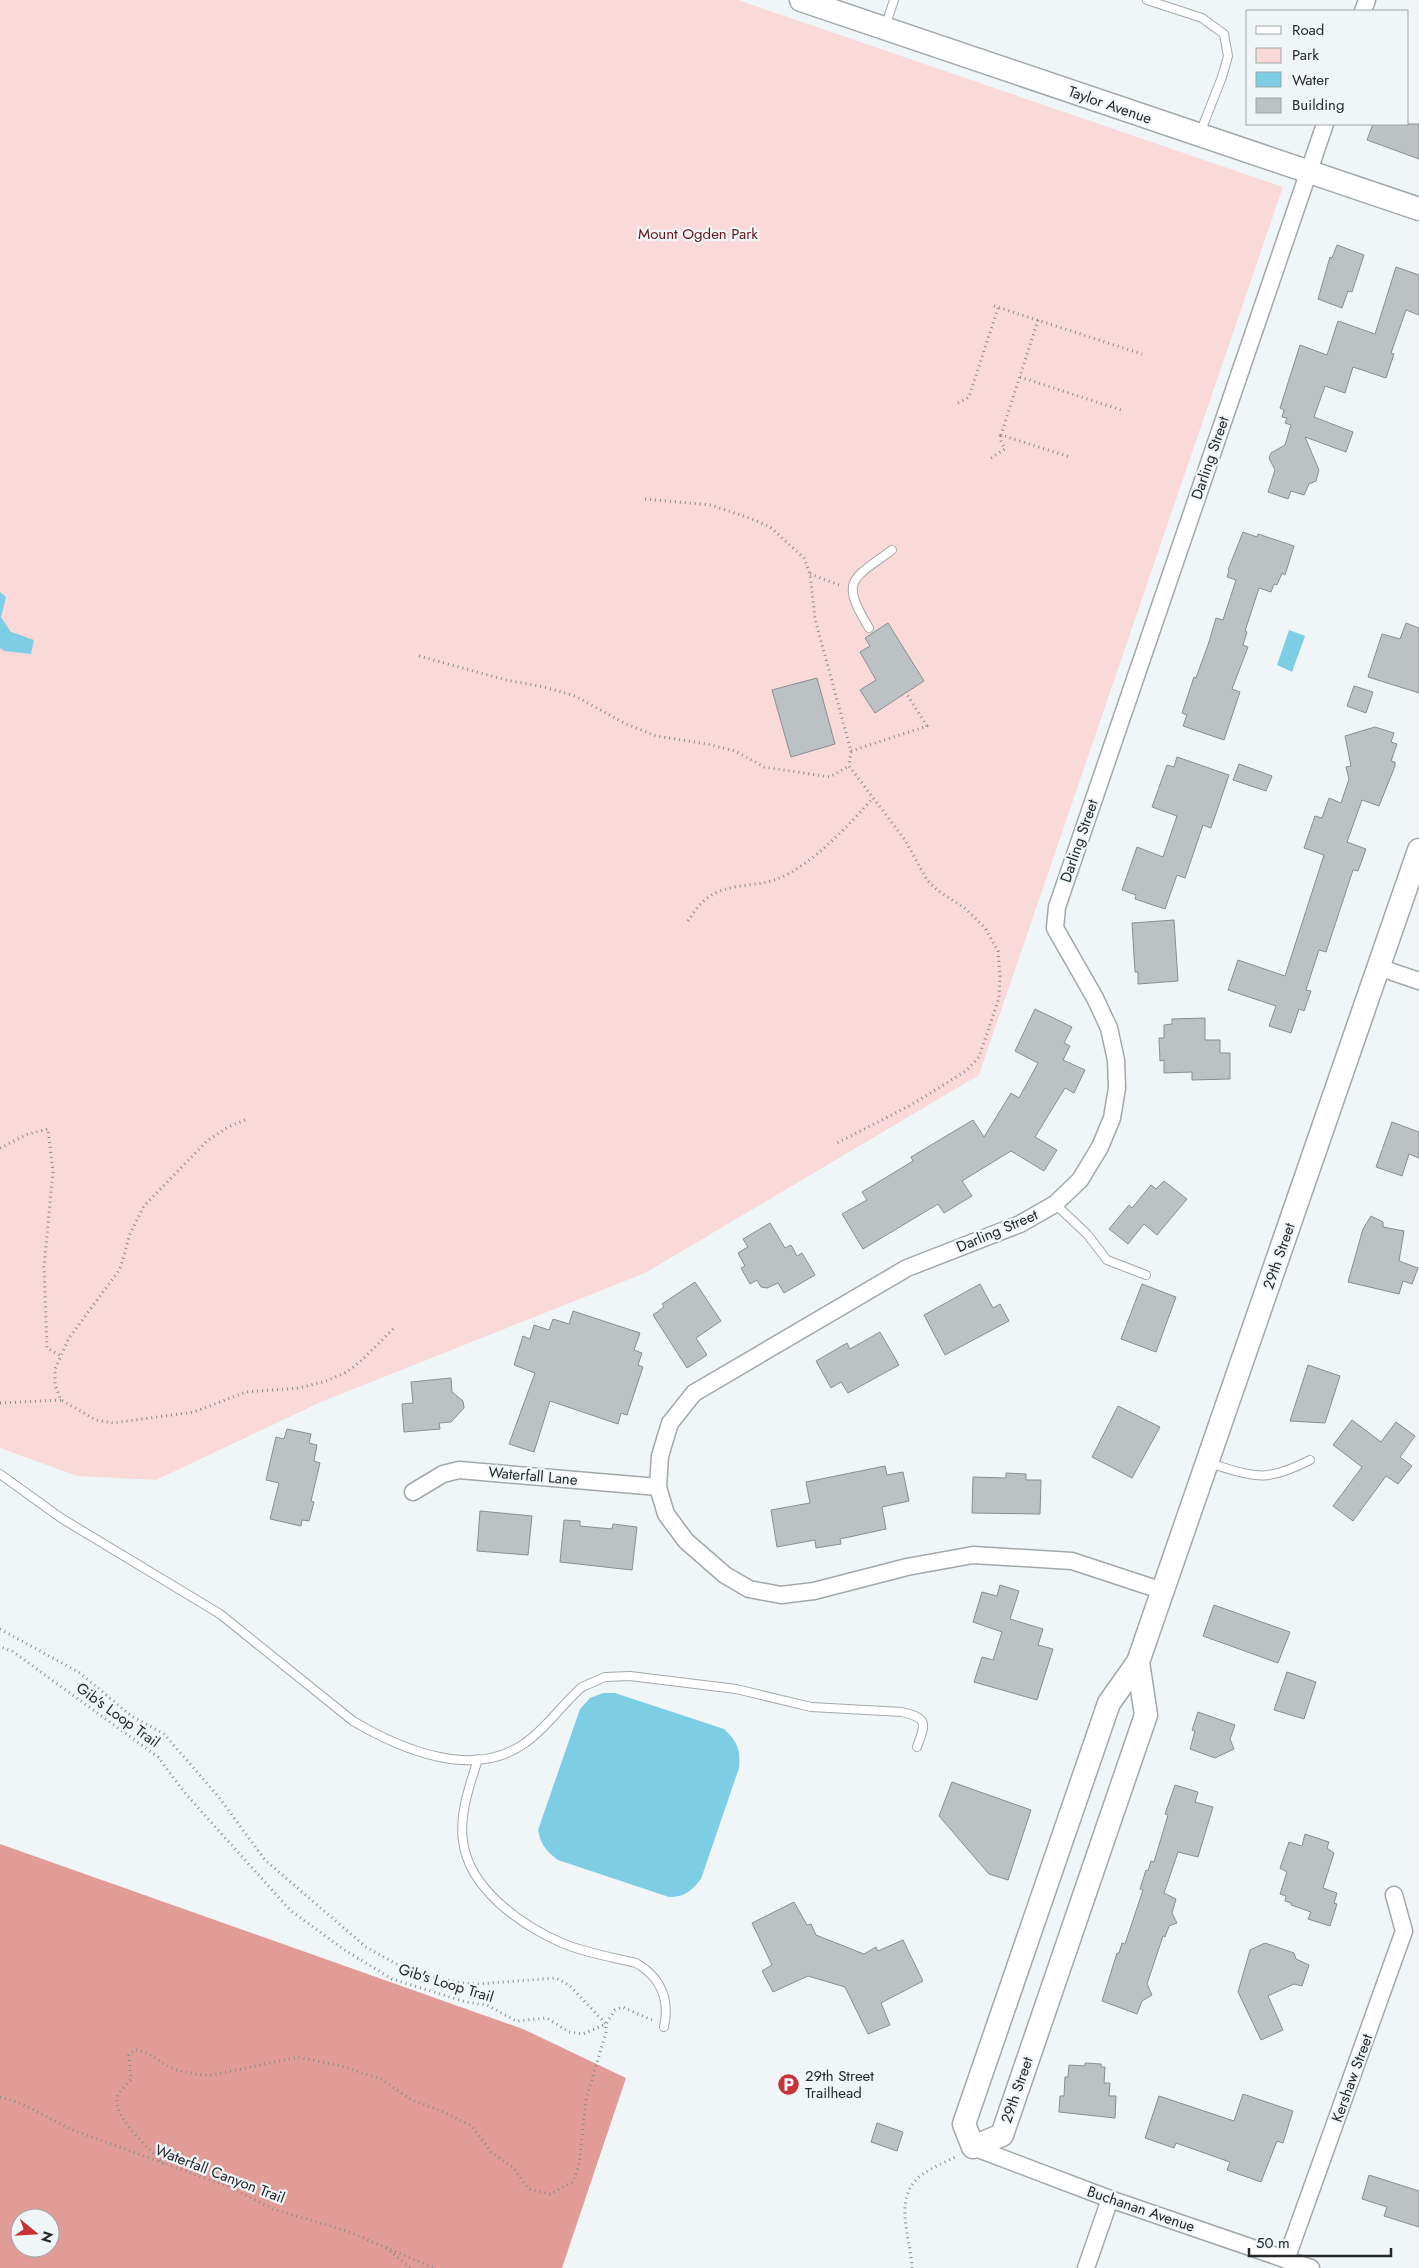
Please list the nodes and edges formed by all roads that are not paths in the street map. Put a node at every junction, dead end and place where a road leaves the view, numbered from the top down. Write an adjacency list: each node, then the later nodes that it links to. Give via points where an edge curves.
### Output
1 (801, 0): 4 (street, Taylor Avenue)
2 (894, 0): 4 (lane)
3 (1147, 0): 6 (lane, via 1202,18 1224,34 1228,56)
4 (884, 28): 6 (street, Taylor Avenue)
5 (1325, 125): 7 (street, Darling Street)
6 (1200, 135): 7 (street, Taylor Avenue)
7 (1308, 172): 8 (street, Taylor Avenue); 14 (street, Darling Street, via 1056,907 1055,928 1095,998 1108,1028 1116,1060 1117,1088 1112,1118 1100,1147 1080,1180)
8 (1419, 209)
9 (892, 550): 10 (lane, via 858,574 851,590 854,603)
10 (868, 628)
11 (1419, 850): 12 (street, 29th Street)
12 (1378, 967): 13 (street); 17 (street, 29th Street)
13 (1419, 981)
14 (1054, 1204): 15 (lane, via 1087,1234 1107,1260); 19 (street, Darling Street, via 1020,1224 907,1268 694,1393 670,1423 660,1456)
15 (1146, 1275)
16 (1310, 1460): 17 (lane, via 1288,1471 1262,1477)
17 (1207, 1463): 21 (street, 29th Street)
18 (0, 1474): 24 (lane, via 61,1518 220,1614 354,1721 378,1735 428,1755)
19 (658, 1487): 20 (street, Waterfall Lane, via 459,1470 443,1474); 21 (street, Darling Street, via 666,1514 686,1541 725,1574 750,1589 781,1595 814,1591 907,1567 973,1555 1072,1561)
20 (413, 1492)
21 (1163, 1591): 22 (street, 29th Street)
22 (1138, 1662): 27 (street, 29th Street, via 1109,1703 964,2124); 27 (street, 29th Street, via 1146,1715 1002,2135)
23 (917, 1747): 24 (lane, via 924,1724 915,1715 811,1707 736,1688 616,1676 582,1687 527,1742 514,1750 492,1759)
24 (478, 1759): 26 (lane, via 462,1824 464,1850 476,1878 488,1893 540,1932 585,1952 642,1966 666,1999)
25 (1394, 1895): 29 (street, Kershaw Street, via 1404,1931)
26 (664, 2027)
27 (973, 2147): 28 (street, Buchanan Avenue)
28 (1110, 2199): 29 (street, Buchanan Avenue); 30 (street)
29 (1286, 2260): 31 (street, Buchanan Avenue)
30 (1086, 2268)
31 (1311, 2268)

